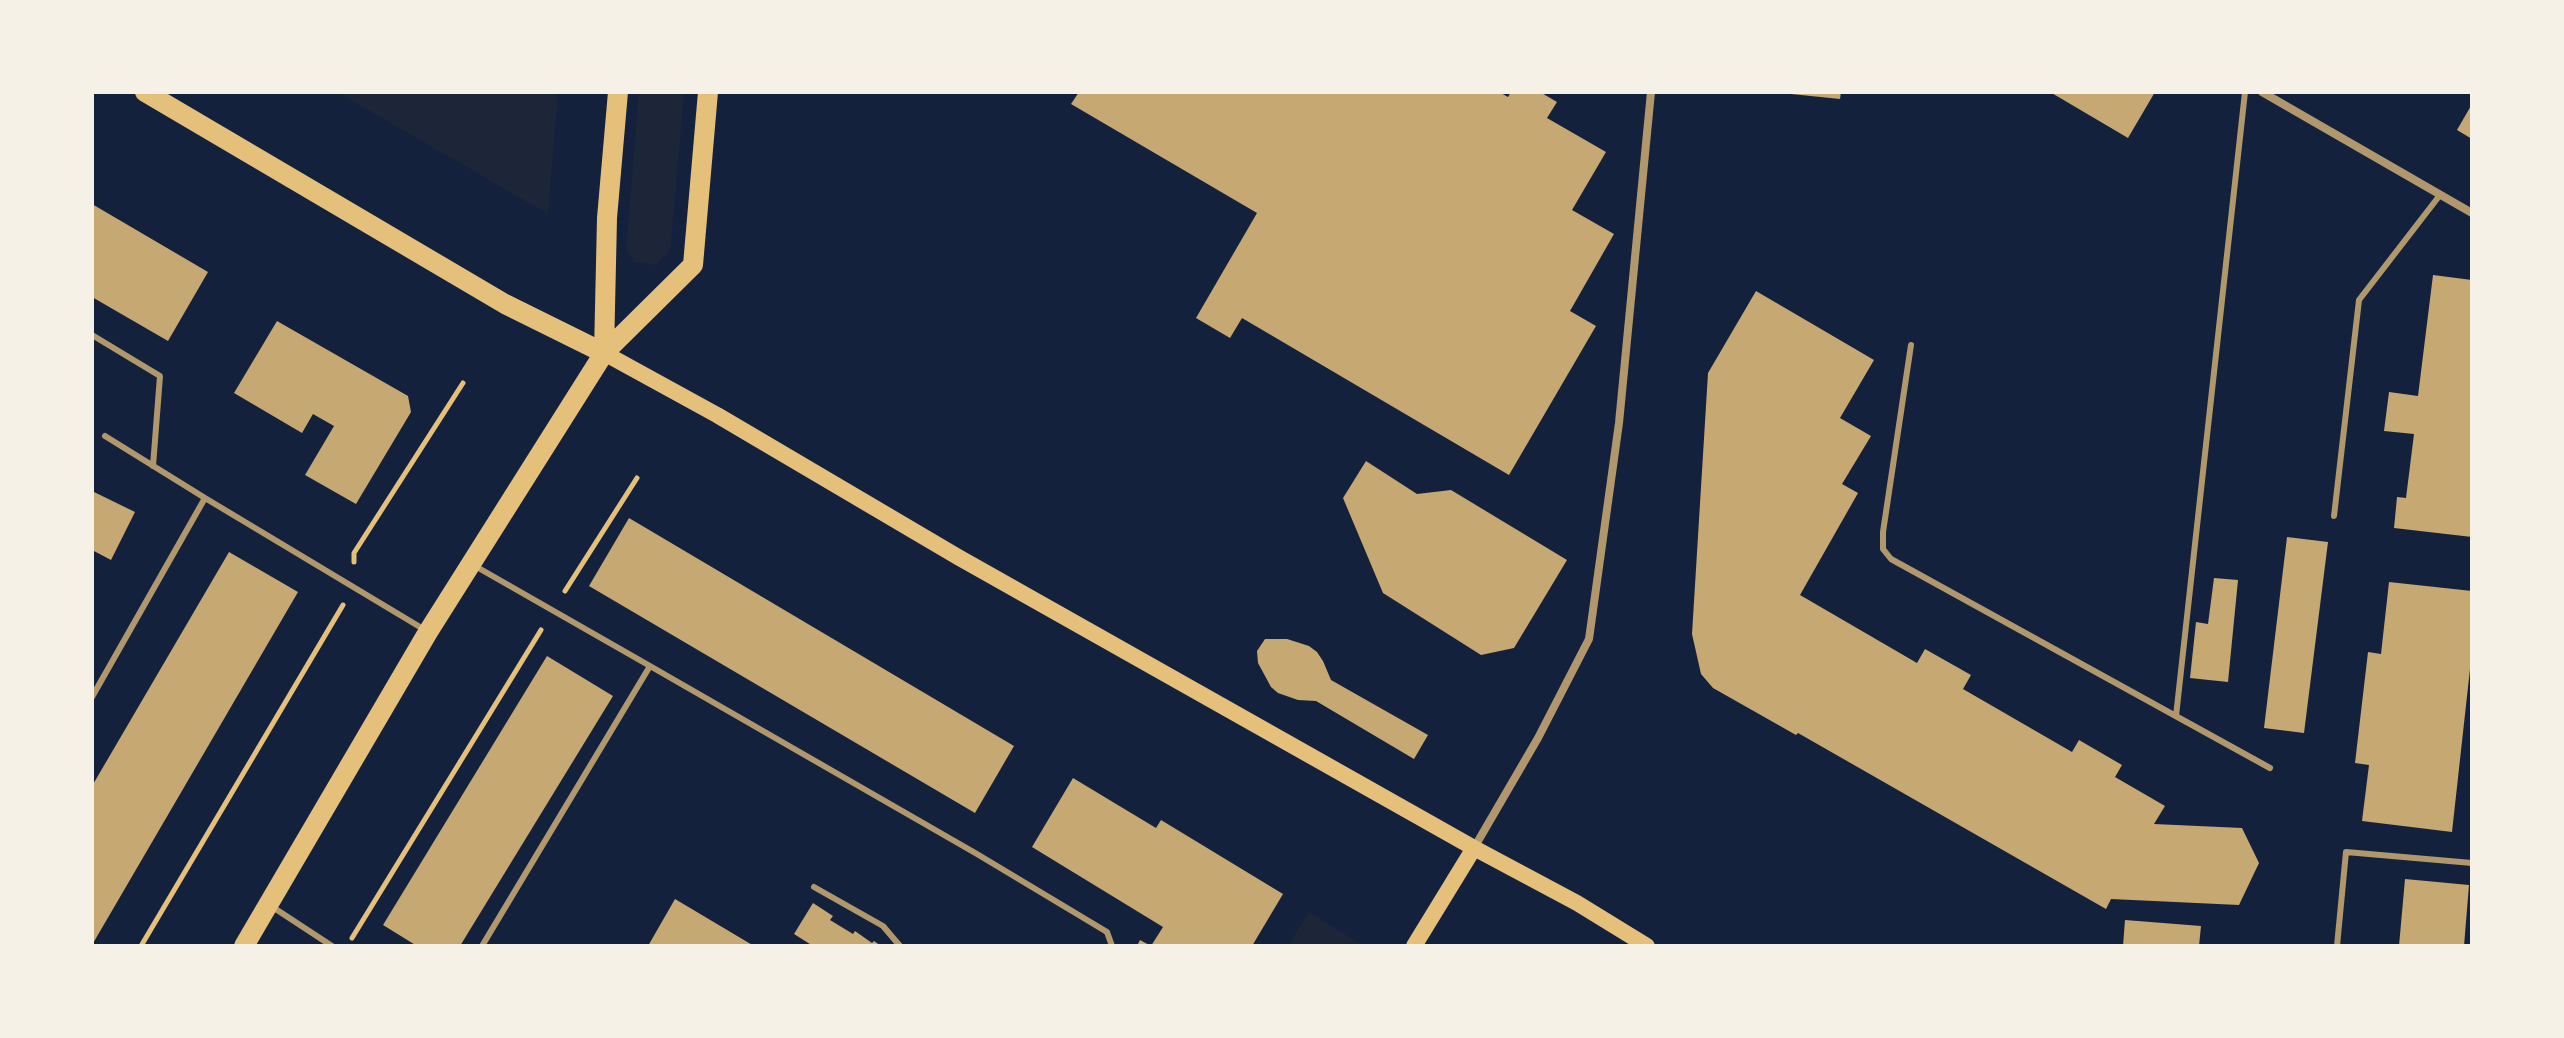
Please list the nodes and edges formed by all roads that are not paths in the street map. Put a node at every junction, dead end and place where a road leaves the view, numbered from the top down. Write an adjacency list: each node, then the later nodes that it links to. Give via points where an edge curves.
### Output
1 (145, 92): 11 (main road, via 505,304)
2 (618, 92): 11 (main road, via 607,218)
3 (708, 92): 11 (main road, via 693,265)
4 (1651, 92): 22 (street, via 1619,423 1589,639)
5 (2245, 92): 20 (lane)
6 (2262, 92): 7 (street)
7 (2440, 195): 8 (street); 15 (lane, via 2359,300)
8 (2472, 213)
9 (92, 335): 13 (lane, via 160,376)
10 (1911, 345): 20 (lane, via 1883,549 1891,559)
11 (604, 353): 16 (main road); 22 (main road)
12 (105, 436): 13 (lane)
13 (153, 466): 14 (lane)
14 (205, 498): 17 (lane); 19 (lane)
15 (2334, 516)
16 (471, 564): 17 (main road); 18 (lane)
17 (428, 632): 25 (main road)
18 (650, 666): 28 (lane); 30 (lane, via 1107,932)
19 (92, 697)
20 (2176, 716): 21 (lane)
21 (2270, 768)
22 (1474, 848): 31 (main road); 32 (main road)
23 (2472, 863): 33 (lane, via 2346,852)
24 (814, 887): 29 (lane, via 883,926)
25 (268, 904): 26 (main road); 27 (lane)
26 (244, 946)
27 (332, 946)
28 (482, 946)
29 (900, 946)
30 (1112, 946)
31 (1414, 946)
32 (1647, 946)
33 (2337, 946)

